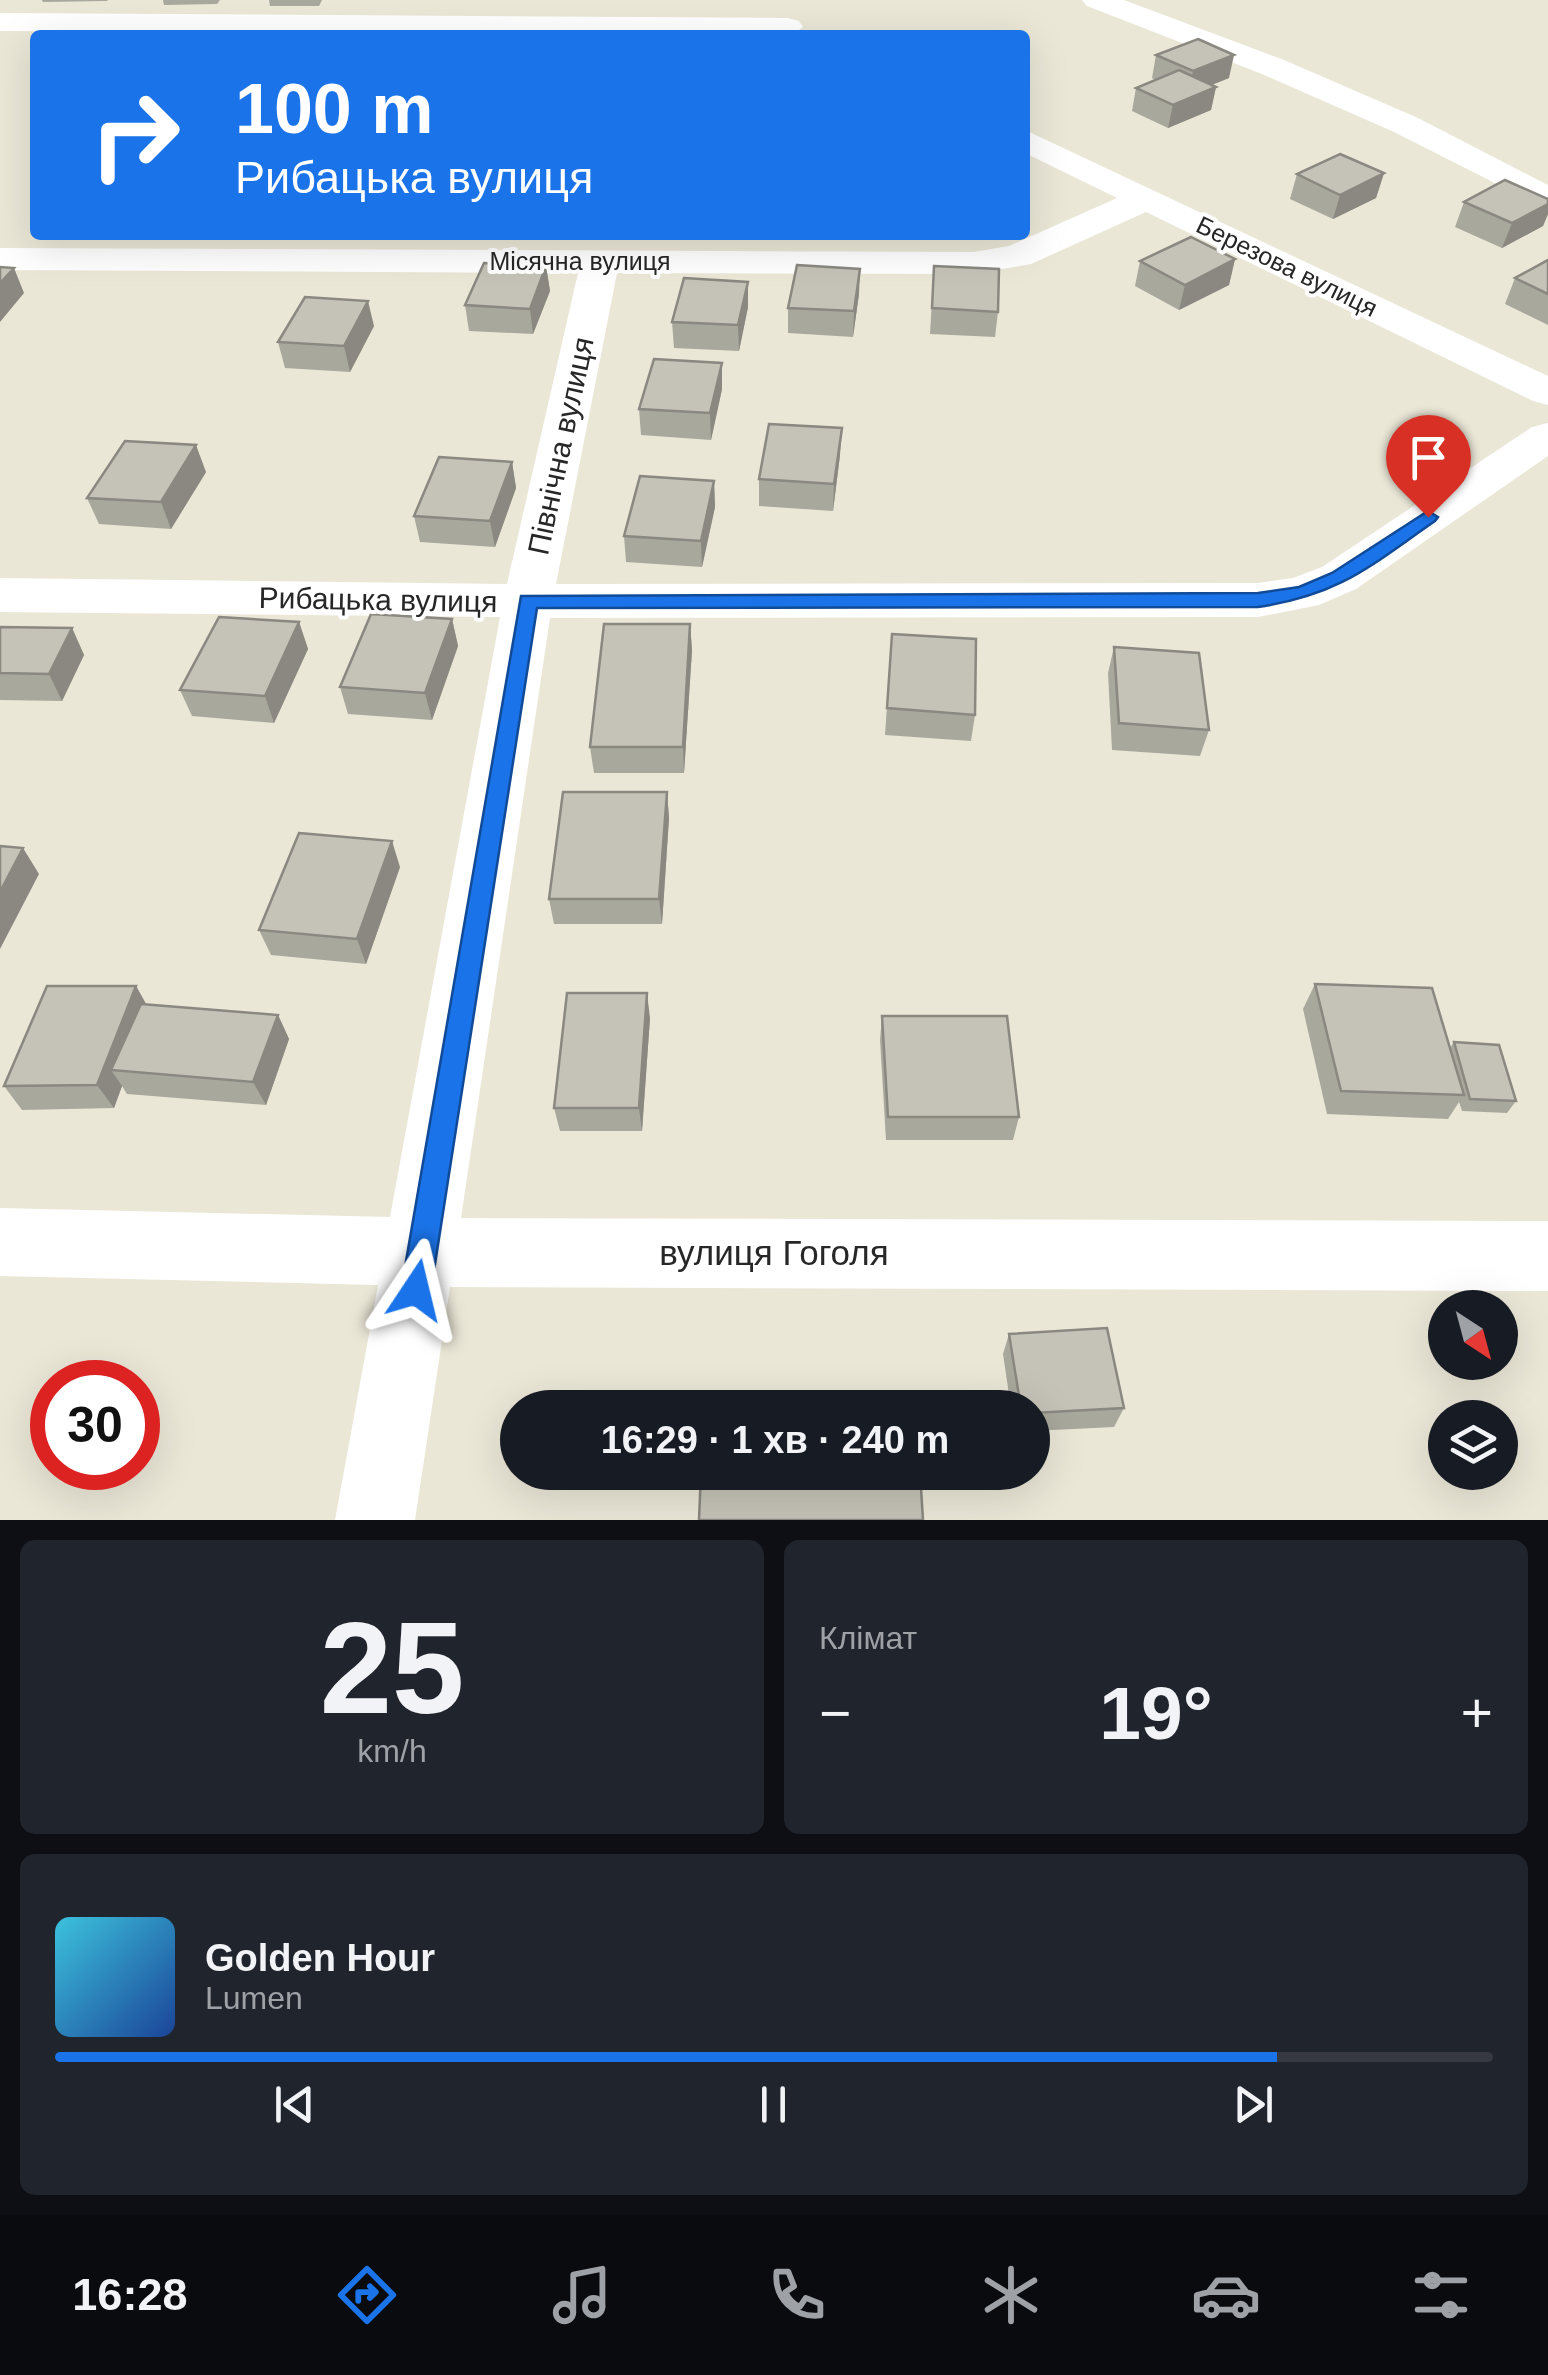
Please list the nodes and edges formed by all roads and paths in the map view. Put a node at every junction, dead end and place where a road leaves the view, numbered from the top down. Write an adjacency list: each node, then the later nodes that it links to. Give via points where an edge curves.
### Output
1 (734, 0): 5 (street)
2 (1097, 0): 7 (street, via 1273,67)
3 (0, 22): 4 (street)
4 (708, 30)
5 (794, 30)
6 (1030, 142): 8 (street, Березова вулиця)
7 (1539, 187)
8 (1147, 198): 10 (street, Місячна вулиця, via 998,262); 11 (street, Березова вулиця)
9 (0, 259): 10 (street, Місячна вулиця)
10 (600, 260): 14 (street, Північна вулиця)
11 (1548, 392)
12 (1548, 436): 14 (street, Рибацька вулиця, via 1339,578 1302,594 1258,600)
13 (0, 595): 14 (street, Рибацька вулиця)
14 (528, 601): 16 (street, Північна вулиця)
15 (0, 1242): 16 (street, вулиця Гоголя)
16 (422, 1252): 17 (street, вулиця Гоголя); 18 (street, Північна вулиця)
17 (1548, 1256)
18 (375, 1520)

